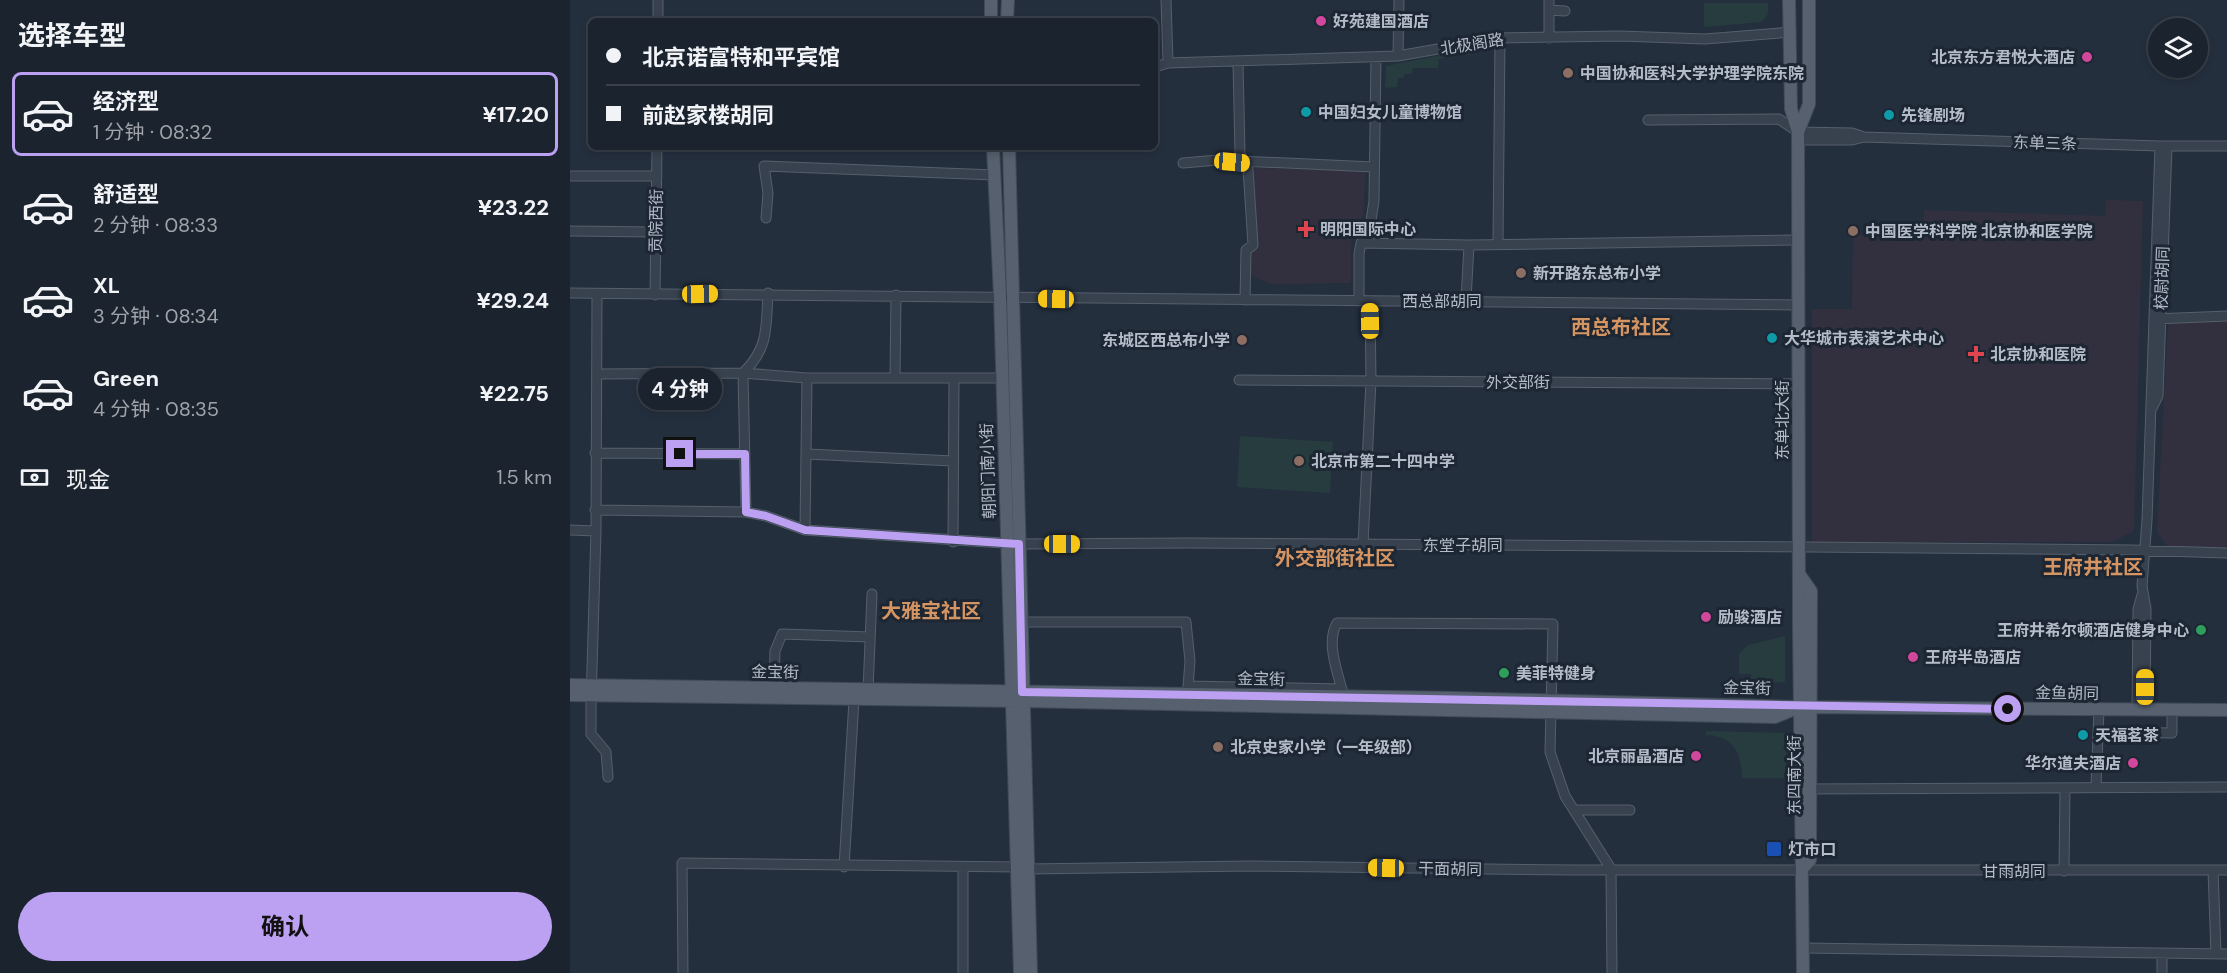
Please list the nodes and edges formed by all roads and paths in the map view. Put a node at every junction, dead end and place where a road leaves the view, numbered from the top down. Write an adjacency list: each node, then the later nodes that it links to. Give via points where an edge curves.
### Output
1 (658, 0): 11 (street)
2 (991, 0): 12 (main road)
3 (1008, 0): 13 (main road)
4 (1166, 0): 20 (street)
5 (1399, 0): 17 (street)
6 (1549, 0): 9 (street)
7 (1789, 0): 14 (main road, 东单北大街)
8 (1809, 0): 23 (main road, 东单北大街, via 1809,104)
9 (1549, 10): 10 (street); 16 (street)
10 (1565, 11)
11 (658, 18)
12 (991, 18)
13 (1007, 18)
14 (1791, 32): 16 (street, 北极阁路, via 1705,39); 23 (main road, 东单北大街, via 1791,109)
15 (1500, 38): 16 (street, 北极阁路); 17 (street, 北极阁路); 40 (street)
16 (1549, 38)
17 (1398, 56): 18 (street, 北极阁路)
18 (1376, 57): 19 (street, 北极阁路); 31 (street)
19 (1238, 62): 20 (street, 北极阁路); 30 (street, via 1240,154)
20 (1167, 63): 21 (street, 北极阁路)
21 (1158, 66)
22 (1648, 120): 23 (street, via 1779,119)
23 (1798, 136): 24 (street, 东单三条, via 1852,133 1864,137); 38 (main road, 东单北大街)
24 (2163, 146): 25 (street, 东单三条); 55 (street, 校尉胡同)
25 (2227, 146)
26 (657, 150): 34 (street, 贡院西街)
27 (993, 150): 32 (main road, 朝阳门南小街)
28 (1009, 150): 48 (main road, 朝阳门南小街)
29 (1183, 163): 30 (street)
30 (1245, 163): 31 (street); 49 (street, via 1253,245 1246,250)
31 (1374, 167): 39 (street, via 1370,227)
32 (995, 175): 35 (street, via 764,166); 47 (main road, 朝阳门南小街)
33 (570, 176): 34 (street)
34 (657, 176): 37 (street, 贡院西街)
35 (766, 218)
36 (570, 231): 37 (street)
37 (656, 232): 45 (street, 贡院西街)
38 (1798, 240): 40 (street); 53 (main road, 东单北大街)
39 (1361, 243): 41 (street); 52 (street)
40 (1498, 243): 41 (street)
41 (1469, 245): 50 (street)
42 (570, 293): 44 (street, 西总部胡同)
43 (768, 293): 45 (street, 西总部胡同); 46 (street, 西总部胡同); 56 (street, via 766,338 757,360)
44 (597, 294): 45 (street, 西总部胡同); 57 (street)
45 (655, 295)
46 (896, 296): 47 (street, 西总部胡同); 59 (street)
47 (1000, 296): 48 (street, 西总部胡同); 61 (main road, 朝阳门南小街)
48 (1014, 298): 49 (street, 西总部胡同); 75 (main road, 朝阳门南小街)
49 (1245, 300): 52 (street, 西总部胡同)
50 (1466, 300): 51 (street, 西总部胡同); 53 (street, 西总部胡同)
51 (1370, 301): 52 (street, 西总部胡同); 63 (street)
52 (1359, 302)
53 (1798, 305): 64 (main road, 东单北大街)
54 (2227, 316): 55 (street)
55 (2157, 319): 78 (street, 校尉胡同)
56 (743, 373): 57 (street); 58 (street); 66 (street)
57 (597, 374): 65 (street)
58 (807, 378): 59 (street); 67 (street)
59 (895, 378): 60 (street)
60 (954, 378): 61 (street); 68 (street)
61 (1002, 378): 75 (main road, 朝阳门南小街)
62 (1239, 380): 63 (street, 外交部街)
63 (1371, 381): 64 (street, 外交部街); 76 (street)
64 (1798, 384): 77 (main road, 东单北大街)
65 (595, 453): 66 (street); 69 (street)
66 (745, 454): 70 (street)
67 (807, 454): 68 (street); 72 (street)
68 (953, 460): 74 (street)
69 (595, 510): 70 (street, 东堂子胡同); 73 (street)
70 (746, 512): 72 (street, 东堂子胡同)
71 (570, 530): 73 (street)
72 (805, 530): 74 (street, 东堂子胡同)
73 (596, 531): 86 (street)
74 (953, 542): 75 (street, 东堂子胡同)
75 (1013, 544): 76 (street, 东堂子胡同); 81 (main road, 朝阳门南小街); 89 (main road, 朝阳门南小街)
76 (1363, 544): 77 (street, 东堂子胡同)
77 (1798, 547): 78 (street, 东堂子胡同); 93 (main road, 东单北大街)
78 (2143, 552): 79 (street, 东堂子胡同); 95 (street, 校尉胡同, via 2138,609)
79 (2227, 553)
80 (872, 594): 82 (street)
81 (1021, 622): 88 (street, via 1186,622); 89 (main road, 朝阳门南小街)
82 (870, 637): 84 (street, via 782,634 775,651); 85 (street)
83 (570, 686): 86 (main road, 金宝街)
84 (774, 688): 85 (main road, 金宝街); 86 (main road, 金宝街)
85 (868, 690): 89 (main road, 金宝街)
86 (591, 691): 87 (main road, 金宝街); 91 (main road, 金宝街); 99 (street, via 591,734 606,752)
87 (570, 695)
88 (1188, 695): 89 (main road, 金宝街); 90 (main road, 金宝街); 90 (street)
89 (1017, 696): 91 (main road, 金宝街); 108 (main road, 朝阳门南小街)
90 (1344, 698): 92 (main road, 金宝街); 92 (street, via 1334,657 1332,631 1337,623 1553,624)
91 (854, 700): 106 (street)
92 (1550, 706): 93 (main road, 金宝街, via 1775,717); 104 (street, via 1552,762)
93 (1805, 707): 94 (main road, 金鱼胡同); 103 (main road, 东四南大街)
94 (2099, 710): 95 (main road, 金鱼胡同); 98 (street)
95 (2141, 710): 96 (main road, 金鱼胡同)
96 (2172, 710): 97 (main road, 金鱼胡同); 98 (street, via 2172,733)
97 (2227, 710)
98 (2098, 732): 102 (street)
99 (608, 777)
100 (2227, 787): 102 (street)
101 (2065, 788): 102 (street); 103 (street); 113 (street)
102 (2096, 788)
103 (1806, 789): 110 (main road, 东四南大街)
104 (1574, 810): 105 (street); 109 (street)
105 (1630, 810)
106 (844, 867): 107 (street, 干面胡同); 118 (street, 干面胡同, via 682,863)
107 (963, 867): 108 (street, 干面胡同); 119 (street)
108 (1022, 868): 109 (street, 干面胡同); 120 (main road, 朝阳门南小街); 121 (main road, 朝阳门南小街)
109 (1611, 869): 110 (street, 干面胡同); 122 (street)
110 (1802, 869): 113 (street, 甘雨胡同); 114 (main road, 东四南大街)
111 (2213, 870): 112 (street, 甘雨胡同); 113 (street, 甘雨胡同); 116 (street)
112 (2227, 870)
113 (2064, 871)
114 (1803, 948): 115 (street); 123 (main road, 东四南大街)
115 (2162, 954): 116 (street); 124 (street)
116 (2216, 954): 117 (street)
117 (2227, 954)
118 (683, 973)
119 (963, 973)
120 (1020, 973)
121 (1031, 973)
122 (1612, 973)
123 (1803, 973)
124 (2162, 973)

